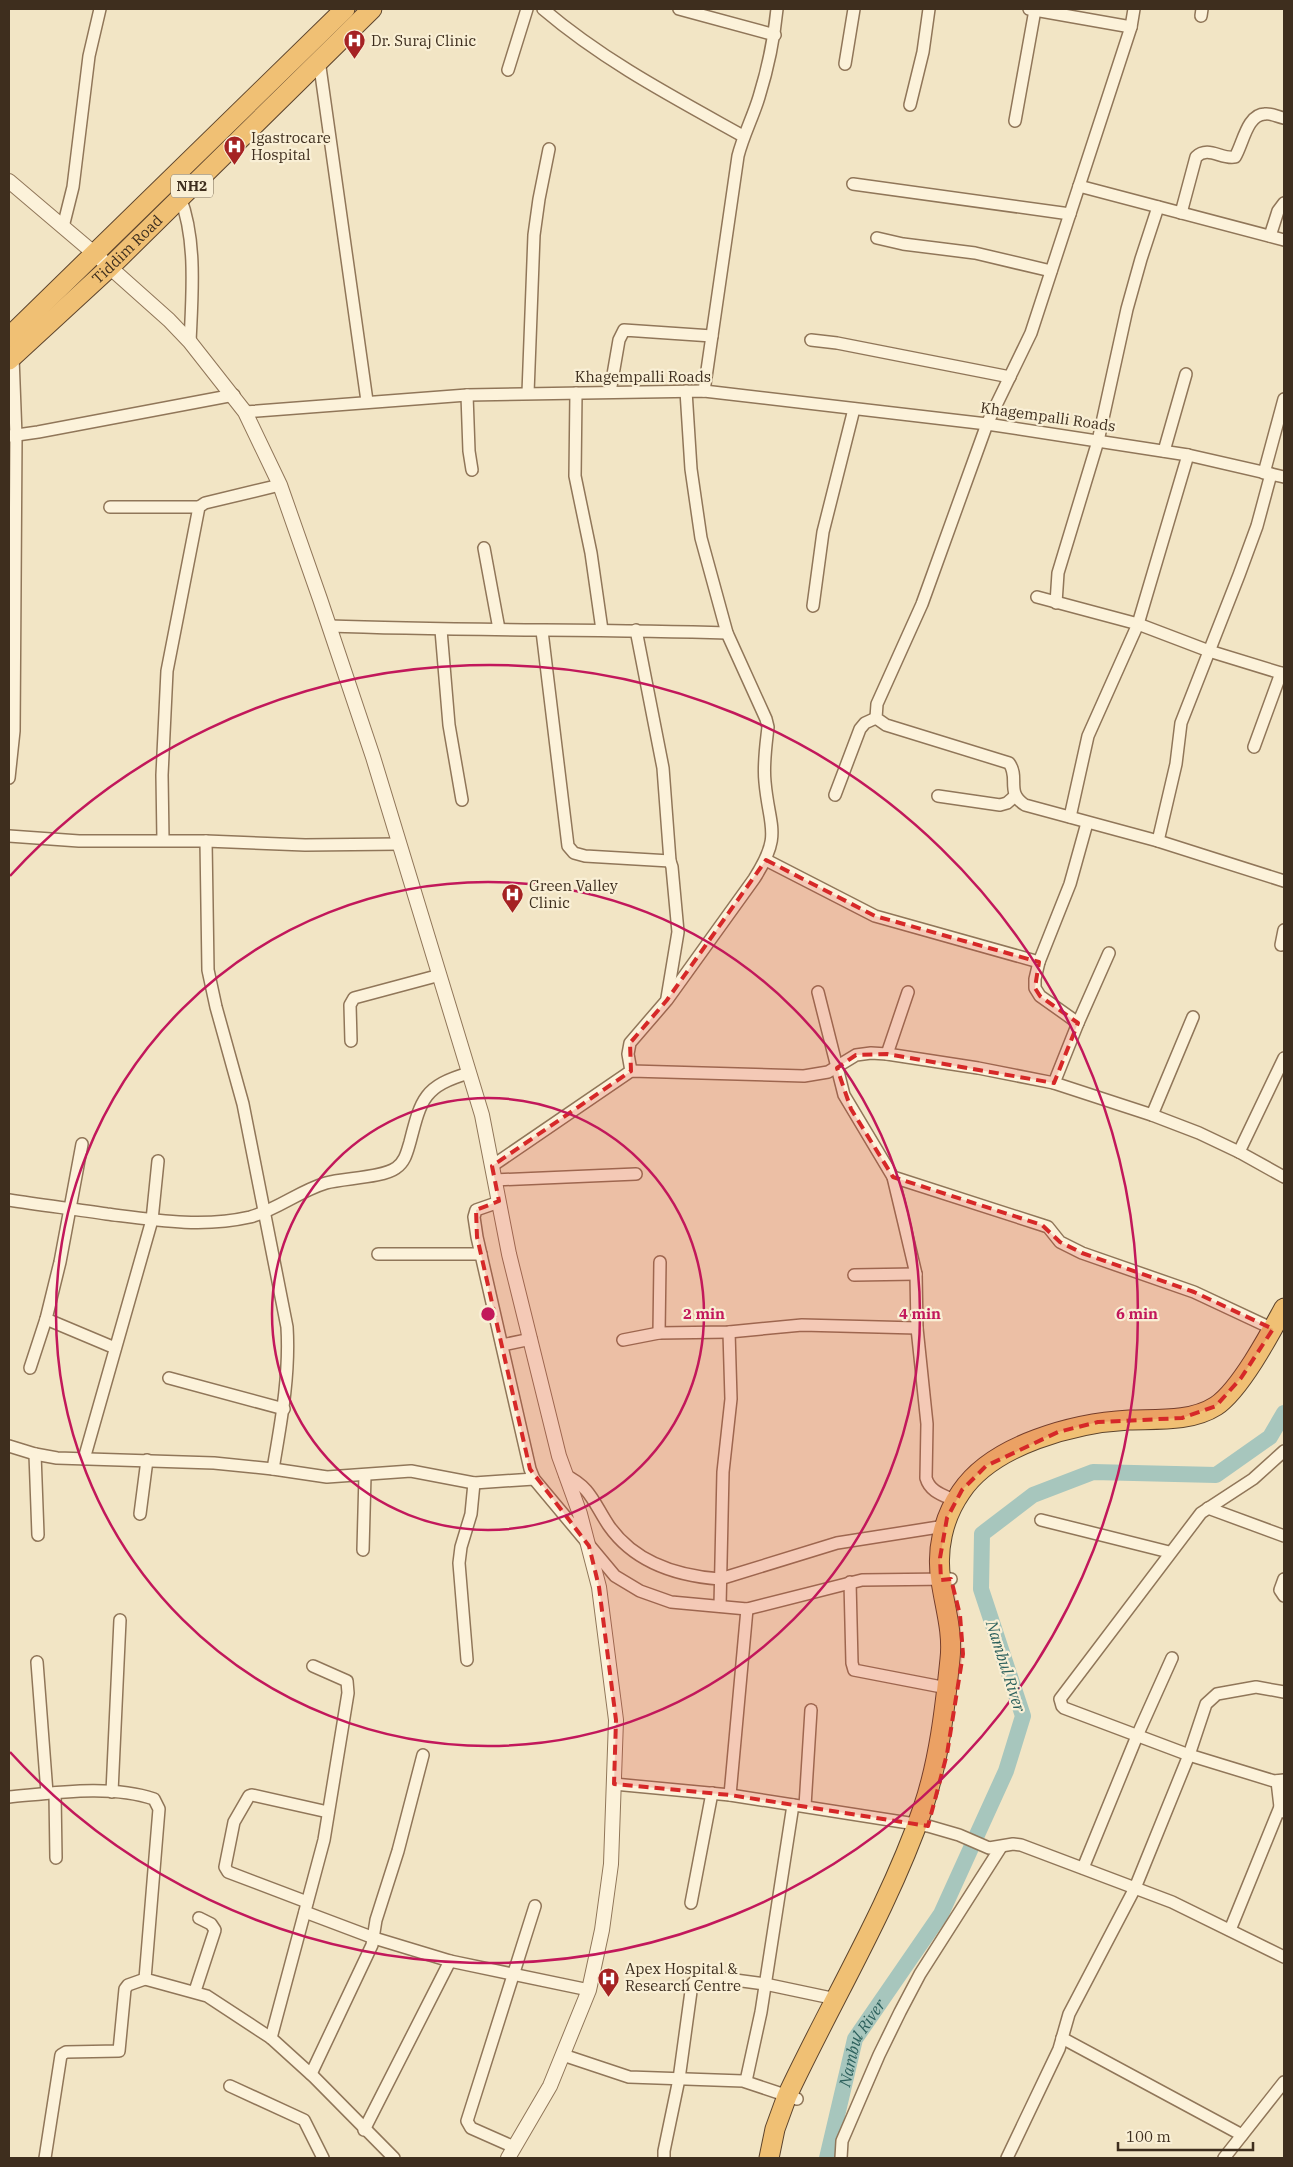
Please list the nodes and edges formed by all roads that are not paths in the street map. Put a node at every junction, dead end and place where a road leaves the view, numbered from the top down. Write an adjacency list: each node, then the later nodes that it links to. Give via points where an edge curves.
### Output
1 (100, 9): 30 (street, via 89,56 73,187)
2 (344, 9): 34 (highway, Tiddim Road / NH2)
3 (372, 9): 14 (highway, Tiddim Road / NH2)
4 (527, 9): 16 (street)
5 (543, 9): 20 (street, via 586,44)
6 (679, 9): 13 (street)
7 (777, 9): 13 (street)
8 (854, 9): 15 (street)
9 (929, 9): 17 (street)
10 (1032, 9): 12 (street); 19 (street)
11 (1134, 9): 12 (street)
12 (1131, 28): 24 (street)
13 (775, 35): 20 (street, via 759,97)
14 (319, 60): 25 (highway, Tiddim Road / NH2); 52 (street)
15 (845, 64)
16 (508, 70)
17 (910, 105)
18 (1284, 118): 28 (street, via 1267,113 1258,115 1252,121 1236,157 1228,159 1201,152 1196,157)
19 (1015, 121)
20 (743, 136): 37 (street)
21 (549, 149): 48 (street, via 534,235)
22 (9, 182): 30 (street)
23 (854, 184): 29 (street)
24 (1079, 186): 27 (street); 29 (street)
25 (180, 197): 35 (highway, Tiddim Road / NH2); 40 (street, via 187,214 190,251)
26 (1284, 203): 31 (street)
27 (1158, 207): 28 (street); 57 (street, via 1127,309)
28 (1180, 213): 31 (street)
29 (1070, 214): 36 (street)
30 (63, 227): 34 (street)
31 (1270, 236): 33 (street)
32 (877, 238): 36 (street, via 975,253)
33 (1284, 240)
34 (95, 254): 35 (street); 38 (highway, Tiddim Road / NH2)
35 (110, 266): 40 (street); 41 (highway, Tiddim Road / NH2)
36 (1051, 271): 43 (street, via 1031,333)
37 (712, 336): 45 (street); 46 (street, via 624,330)
38 (9, 337)
39 (811, 340): 43 (street)
40 (190, 342): 49 (street)
41 (11, 358): 56 (street)
42 (1186, 374): 58 (street)
43 (1010, 377): 55 (street)
44 (686, 391): 45 (street, Khagempalli Roads); 46 (street, Khagempalli Roads); 77 (street, via 691,469 701,538)
45 (704, 391): 53 (street, Khagempalli Roads)
46 (610, 392): 47 (street, Khagempalli Roads)
47 (576, 393): 48 (street, Khagempalli Roads); 74 (street, via 576,476 592,553)
48 (528, 394): 50 (street, Khagempalli Roads)
49 (234, 395): 54 (street); 56 (street)
50 (468, 395): 52 (street, Khagempalli Roads); 60 (street)
51 (1284, 399): 61 (street)
52 (367, 401): 54 (street, Khagempalli Roads)
53 (854, 409): 55 (street, Khagempalli Roads); 69 (street, via 823,532)
54 (245, 412): 63 (street)
55 (987, 424): 57 (street, Khagempalli Roads); 80 (street, via 922,604 877,704)
56 (12, 436): 82 (street, via 14,731)
57 (1098, 441): 58 (street, Khagempalli Roads); 68 (street, via 1058,573)
58 (1164, 451): 59 (street, Khagempalli Roads)
59 (1188, 455): 61 (street, Khagempalli Roads); 70 (street)
60 (472, 470)
61 (1268, 473): 62 (street, Khagempalli Roads); 78 (street, via 1254,534)
62 (1284, 477)
63 (280, 485): 65 (street, via 204,503); 71 (street)
64 (110, 507): 65 (street)
65 (199, 507): 90 (street, via 168,671 162,775)
66 (484, 548): 72 (street)
67 (1037, 597): 68 (street)
68 (1056, 603): 70 (street)
69 (813, 606)
70 (1138, 624): 78 (street); 87 (street, via 1088,736)
71 (329, 626): 73 (street); 93 (street)
72 (498, 629): 73 (street); 76 (street)
73 (441, 630): 86 (street, via 449,725)
74 (602, 630): 75 (street); 76 (street)
75 (636, 630): 77 (street); 95 (street, via 663,768)
76 (542, 631): 95 (street, via 568,846 574,853 585,856)
77 (727, 633): 94 (street, via 768,727 765,782 773,833)
78 (1209, 652): 79 (street); 92 (street, via 1179,730 1176,764)
79 (1282, 674): 81 (street)
80 (876, 718): 83 (street, via 864,723 860,729); 85 (street, via 886,725 1009,763 1013,768)
81 (1254, 747)
82 (9, 778)
83 (835, 795)
84 (938, 796): 85 (street, via 1000,805)
85 (1015, 796): 87 (street, via 1025,805)
86 (462, 800)
87 (1070, 817): 88 (street)
88 (1087, 822): 92 (street); 100 (street, via 1060,912)
89 (9, 836): 90 (street, via 79,841)
90 (163, 840): 91 (street)
91 (206, 841): 93 (street, via 305,846); 125 (street, via 208,970 242,1104)
92 (1158, 841): 96 (street)
93 (400, 844): 101 (street)
94 (766, 860): 100 (street, via 875,916); 104 (street)
95 (670, 861): 104 (street, via 678,932)
96 (1284, 881)
97 (1284, 930): 98 (street)
98 (1281, 945)
99 (1109, 953): 106 (street)
100 (1039, 962): 106 (street, via 1035,988 1040,996)
101 (440, 975): 107 (street, via 354,998 350,1005); 112 (street)
102 (818, 992): 110 (street)
103 (908, 992): 108 (street)
104 (667, 1000): 111 (street, via 630,1043)
105 (1193, 1017): 114 (street)
106 (1078, 1023): 113 (street)
107 (351, 1040)
108 (888, 1054): 110 (street, via 856,1055); 113 (street)
109 (1284, 1062): 116 (street)
110 (836, 1068): 111 (street, via 804,1076); 120 (street, via 844,1095)
111 (631, 1071): 118 (street)
112 (469, 1073): 118 (street, via 482,1115); 125 (street, via 439,1084 426,1095 418,1111 404,1161 396,1168 386,1173 321,1185)
113 (1054, 1083): 114 (street)
114 (1152, 1115): 116 (street)
115 (82, 1144): 124 (street)
116 (1239, 1152): 121 (street)
117 (158, 1161): 126 (street)
118 (493, 1173): 119 (street); 123 (street)
119 (636, 1174)
120 (893, 1177): 131 (street); 135 (street, via 1042,1225 1051,1230 1060,1242 1082,1253 1194,1292)
121 (1284, 1177)
122 (9, 1200): 124 (street)
123 (496, 1202): 128 (street, via 476,1210 474,1218); 139 (street, via 509,1254)
124 (71, 1208): 126 (street); 133 (street)
125 (264, 1213): 126 (street, via 221,1222); 143 (street, via 287,1327)
126 (152, 1220): 140 (street)
127 (378, 1254): 128 (street)
128 (481, 1254): 139 (street)
129 (660, 1262): 137 (street)
130 (854, 1274): 131 (street)
131 (916, 1274): 134 (street)
132 (1284, 1308): 135 (highway)
133 (46, 1319): 140 (street); 141 (street)
134 (917, 1328): 136 (street, via 802,1325); 154 (street, via 927,1424 926,1478 934,1491)
135 (1278, 1331): 154 (highway, via 1226,1398 1216,1406 1182,1418 1098,1422 1058,1432 986,1466 962,1490); 166 (highway, via 1246,1391 1217,1419 1196,1426 1117,1430 1071,1439 992,1474 980,1485 960,1517)
136 (729, 1332): 137 (street); 165 (street, via 731,1399 724,1472)
137 (659, 1333): 138 (street)
138 (623, 1340)
139 (518, 1342): 150 (street); 152 (street, via 516,1412)
140 (115, 1348): 147 (street)
141 (30, 1368)
142 (169, 1378): 143 (street)
143 (284, 1408): 148 (street)
144 (9, 1446): 146 (street)
145 (1284, 1451): 155 (street, via 1252,1479)
146 (35, 1454): 147 (street); 159 (street)
147 (84, 1459): 149 (street)
148 (273, 1469): 149 (street); 151 (street, via 327,1477)
149 (145, 1471): 156 (street)
150 (565, 1474): 161 (street); 165 (street, via 582,1484 620,1539 648,1561 687,1576)
151 (365, 1475): 153 (street, via 412,1470); 162 (street)
152 (534, 1479): 153 (street); 161 (street)
153 (474, 1483): 173 (street, via 471,1514 459,1563)
154 (956, 1501): 158 (highway)
155 (1208, 1508): 160 (street); 163 (street)
156 (140, 1514)
157 (1041, 1520): 163 (street)
158 (945, 1526): 165 (street, via 836,1543); 166 (highway, via 941,1540)
159 (38, 1535)
160 (1284, 1536)
161 (589, 1546): 169 (street, via 615,1576 640,1591 671,1602); 183 (street, via 599,1587 616,1720)
162 (363, 1550)
163 (1170, 1552): 179 (street, via 1060,1699 1064,1708)
164 (1284, 1579): 168 (street, via 1280,1590)
165 (720, 1580): 169 (street)
166 (946, 1580): 167 (street); 176 (highway, via 951,1633); 192 (highway, via 961,1622 963,1654 947,1754)
167 (850, 1582): 170 (street); 176 (street, via 854,1670)
168 (1284, 1596)
169 (720, 1606): 170 (street)
170 (747, 1609): 187 (street)
171 (120, 1620): 184 (street)
172 (1172, 1658): 179 (street)
173 (466, 1660)
174 (37, 1662): 185 (street)
175 (312, 1666): 191 (street, via 348,1684)
176 (947, 1688): 192 (highway)
177 (1284, 1688): 180 (street, via 1256,1687 1212,1697 1206,1704)
178 (811, 1710): 189 (street)
179 (1137, 1736): 180 (street); 195 (street)
180 (1189, 1754): 182 (street); 196 (street)
181 (423, 1755): 202 (street, via 376,1920)
182 (1281, 1780): 190 (street)
183 (614, 1784): 186 (street); 208 (street, via 611,1864)
184 (112, 1792): 185 (street); 206 (street, via 154,1798 159,1808)
185 (51, 1793): 188 (street); 194 (street)
186 (712, 1793): 187 (street); 197 (street)
187 (730, 1795): 189 (street)
188 (9, 1797)
189 (799, 1806): 192 (street); 207 (street)
190 (1282, 1809): 201 (street)
191 (328, 1812): 199 (street); 199 (street, via 252,1795 234,1825 226,1867 228,1872)
192 (922, 1825): 193 (street); 210 (highway); 219 (highway, via 883,1930)
193 (995, 1847): 195 (street, via 1019,1844); 229 (street, via 900,2012 842,2141)
194 (56, 1858)
195 (1082, 1868): 196 (street)
196 (1135, 1888): 201 (street); 212 (street, via 1069,2014)
197 (691, 1903)
198 (535, 1906): 205 (street)
199 (306, 1907): 202 (street); 211 (street)
200 (199, 1918): 209 (street, via 215,1930)
201 (1230, 1930): 203 (street)
202 (374, 1938): 204 (street); 214 (street)
203 (1284, 1957)
204 (450, 1961): 205 (street); 220 (street)
205 (513, 1976): 208 (street); 222 (street, via 468,2121 471,2128)
206 (145, 1979): 209 (street); 223 (street, via 125,1989 119,2051 66,2052 61,2055)
207 (765, 1984): 210 (street); 215 (street, via 706,1978 694,1981); 216 (street)
208 (589, 1990): 213 (street)
209 (195, 1992): 211 (street, via 219,2003)
210 (836, 1999): 219 (highway)
211 (271, 2038): 214 (street)
212 (1062, 2038): 221 (street); 230 (street)
213 (563, 2055): 215 (street, via 629,2077); 222 (street, via 550,2086)
214 (311, 2074): 220 (street)
215 (679, 2079): 216 (street); 226 (street)
216 (746, 2082): 219 (street)
217 (230, 2086): 224 (street, via 304,2120)
218 (1283, 2087): 221 (street)
219 (792, 2098): 227 (highway, via 775,2129); 228 (highway)
220 (364, 2130): 225 (street)
221 (1242, 2135): 231 (street)
222 (511, 2153)
223 (45, 2158)
224 (323, 2158)
225 (394, 2158)
226 (664, 2158)
227 (769, 2158)
228 (780, 2158)
229 (841, 2158)
230 (1007, 2158)
231 (1224, 2158)

